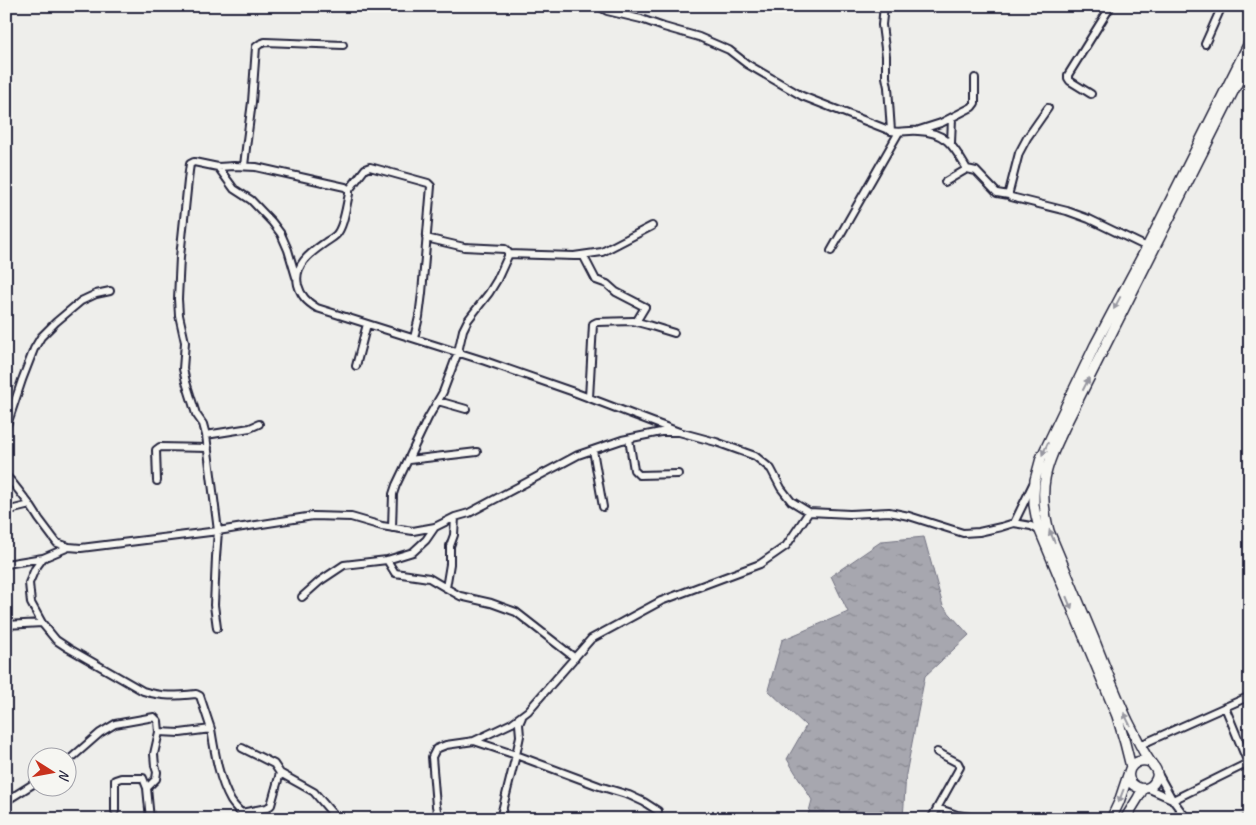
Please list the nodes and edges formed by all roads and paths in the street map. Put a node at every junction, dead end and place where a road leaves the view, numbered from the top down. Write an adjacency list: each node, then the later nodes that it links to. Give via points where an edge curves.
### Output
1 (598, 6): 14 (street, via 729,50 802,96)
2 (884, 6): 14 (street, via 882,25)
3 (1110, 6): 10 (street, via 1068,75 1070,81)
4 (1222, 6): 6 (street)
5 (1250, 41): 17 (main road)
6 (1205, 44)
7 (343, 45): 18 (street, via 265,42 256,47)
8 (1250, 58): 17 (main road)
9 (975, 78): 12 (street, via 976,103)
10 (1091, 94)
11 (1048, 108): 23 (street, via 1019,153)
12 (952, 118): 13 (street); 16 (street)
13 (918, 130): 15 (street); 16 (street, via 943,137)
14 (891, 131): 15 (street)
15 (899, 132): 27 (street)
16 (951, 143): 20 (street)
17 (1198, 153): 26 (main road); 41 (main road, one-way to 17)
18 (244, 166): 19 (street); 22 (street)
19 (218, 167): 30 (street, via 234,189 251,200 281,234); 45 (street, via 190,164 178,299 185,342 183,368 196,414)
20 (967, 169): 21 (street); 23 (street, via 976,171 998,193)
21 (945, 182)
22 (349, 190): 25 (street, via 370,167 428,183); 30 (street, via 343,222 337,234 299,267)
23 (1009, 195): 26 (street, via 1090,219)
24 (652, 226): 29 (street, via 602,252)
25 (426, 238): 28 (street, via 464,247 505,249); 35 (street)
26 (1147, 247): 41 (main road, one-way to 41, via 1095,345)
27 (831, 251)
28 (508, 254): 29 (street); 36 (street, via 497,280 468,320)
29 (583, 255): 32 (street, via 596,280 644,308)
30 (298, 285): 33 (street, via 302,296 317,308)
31 (110, 291): 43 (street, via 81,302 41,337)
32 (636, 322): 34 (street); 38 (street, via 593,324)
33 (367, 324): 35 (street); 37 (street)
34 (674, 333)
35 (414, 338): 36 (street)
36 (458, 352): 38 (street); 39 (street)
37 (356, 366)
38 (589, 398): 44 (street)
39 (438, 401): 40 (street); 50 (street)
40 (466, 410)
41 (1064, 418): 53 (main road, one-way to 53, via 1041,458); 81 (main road, one-way to 41, via 1045,516 1045,476)
42 (259, 424): 45 (street)
43 (6, 428)
44 (679, 432): 46 (street); 58 (street, via 755,456 771,469 791,501)
45 (206, 435): 47 (street)
46 (629, 438): 48 (street); 51 (street, via 634,470 638,475)
47 (208, 448): 54 (street, via 160,447 156,450); 63 (street)
48 (593, 450): 56 (street); 59 (street, via 469,513)
49 (477, 452): 50 (street)
50 (409, 460): 62 (street, via 396,485)
51 (678, 474)
52 (6, 476): 55 (street)
53 (1035, 480): 60 (street); 64 (main road, via 1034,505)
54 (158, 481)
55 (30, 505): 57 (street); 65 (street, via 57,543)
56 (603, 507)
57 (6, 510)
58 (809, 512): 60 (street, via 888,512 963,533); 74 (street, via 786,546 760,564 661,601 591,639)
59 (455, 517): 61 (street); 69 (street)
60 (1014, 523): 64 (street)
61 (435, 527): 62 (street, via 412,531); 67 (street, via 413,552)
62 (392, 528): 63 (street, via 350,517 313,516)
63 (218, 531): 65 (street, via 95,547); 73 (street, via 214,606)
64 (1040, 531): 88 (main road, one-way to 88, via 1116,716)
65 (69, 547): 66 (street)
66 (43, 558): 68 (street); 71 (street, via 29,583 31,603)
67 (387, 560): 69 (street, via 395,573 429,578); 70 (street, via 344,565)
68 (6, 564)
69 (446, 588): 74 (street, via 460,596 516,612)
70 (302, 597)
71 (42, 623): 72 (street); 78 (street, via 56,640 143,691 166,696 200,696)
72 (6, 626)
73 (217, 628)
74 (574, 658): 77 (street)
75 (1250, 696): 76 (street)
76 (1225, 707): 81 (street); 87 (street)
77 (522, 716): 80 (street); 85 (street)
78 (211, 729): 79 (street); 99 (street, via 221,777 232,803)
79 (159, 732): 84 (street, via 158,721 154,717 115,724); 92 (street, via 154,754 156,779)
80 (474, 741): 85 (street); 103 (street, via 441,747 432,757)
81 (1140, 745): 86 (main road)
82 (242, 748): 90 (street, via 274,764)
83 (938, 752): 96 (street, via 960,767)
84 (78, 753)
85 (516, 754): 98 (street, via 637,798); 104 (street)
86 (1150, 762): 88 (main road, via 1140,760); 89 (main road)
87 (1249, 763): 94 (street)
88 (1130, 770): 93 (main road, via 1132,784); 107 (main road, one-way to 107)
89 (1157, 771): 93 (main road, via 1155,782); 94 (street)
90 (280, 773): 99 (street, via 271,805); 102 (street, via 314,792)
91 (28, 787): 95 (street)
92 (147, 788): 97 (street, via 143,778 115,780); 101 (street)
93 (1145, 788): 94 (street); 108 (main road)
94 (1172, 800): 109 (street)
95 (6, 801)
96 (937, 808): 105 (street); 106 (street)
97 (115, 810)
98 (658, 811)
99 (242, 816)
100 (1250, 816): 110 (street)
101 (150, 819)
102 (336, 819)
103 (440, 819)
104 (500, 819)
105 (931, 819)
106 (982, 819)
107 (1111, 819)
108 (1125, 819)
109 (1187, 819)
110 (1245, 819)

